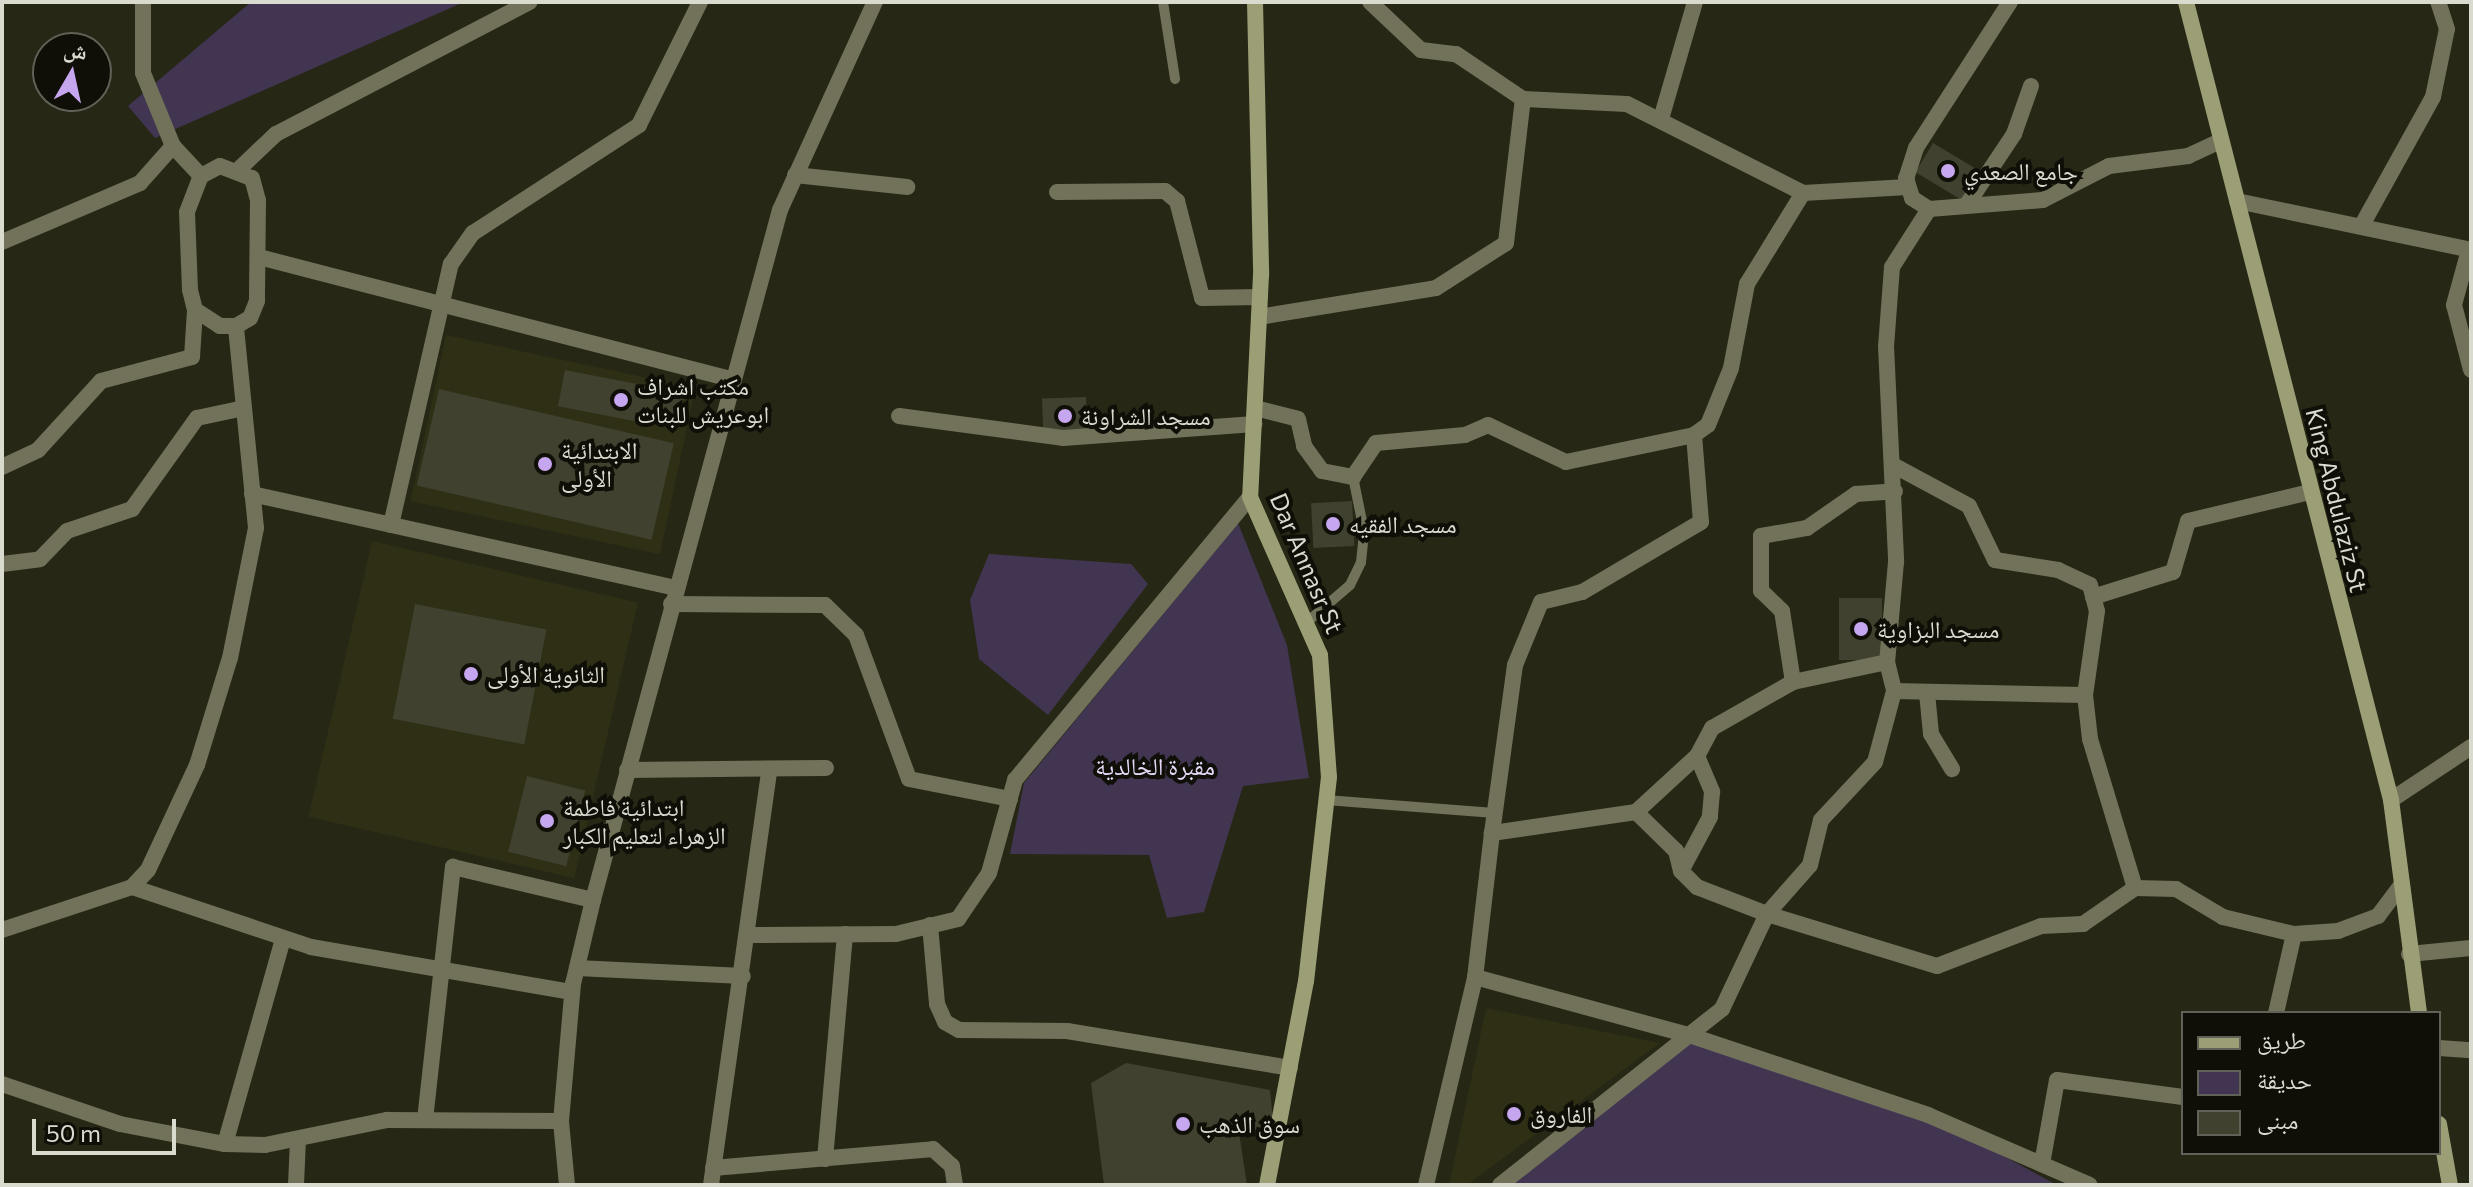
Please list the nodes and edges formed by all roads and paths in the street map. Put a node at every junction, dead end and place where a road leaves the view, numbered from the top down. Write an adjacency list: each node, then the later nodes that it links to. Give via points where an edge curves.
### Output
1 (143, 2): 17 (street, via 143,73)
2 (530, 2): 18 (street, via 276,134)
3 (700, 2): 33 (street, via 639,125 473,233 451,264)
4 (875, 2): 19 (street)
5 (1163, 2): 12 (lane)
6 (1255, 2): 32 (street, Dar Annasr St)
7 (1370, 2): 14 (street, via 1421,50 1456,54)
8 (1695, 2): 15 (street)
9 (2010, 2): 22 (street, via 1916,148)
10 (2186, 2): 16 (street, King Abdulaziz St)
11 (2438, 2): 28 (street, via 2447,29 2433,97)
12 (1175, 79)
13 (2031, 86): 26 (street, via 2014,134)
14 (1523, 99): 15 (street, via 1627,104); 35 (street, via 1506,243 1436,288)
15 (1661, 119): 24 (street)
16 (2220, 141): 25 (street, King Abdulaziz St); 26 (street, via 2188,156 2109,166 2043,200)
17 (173, 146): 20 (street); 29 (street, via 140,183)
18 (240, 168): 20 (street, via 220,166); 31 (street, via 252,178 258,200)
19 (795, 175): 21 (street); 38 (street)
20 (201, 176): 34 (street, via 187,212)
21 (907, 187)
22 (1908, 187): 24 (street); 27 (street)
23 (1057, 192): 32 (street, via 1165,191 1177,201 1202,298)
24 (1803, 193): 42 (street, via 1747,284 1731,368 1708,425)
25 (2237, 201): 28 (street); 47 (street, King Abdulaziz St)
26 (1966, 206): 27 (street)
27 (1929, 209): 43 (street, via 1892,267 1886,346)
28 (2362, 225): 30 (street)
29 (2, 242)
30 (2470, 250): 37 (street, via 2454,305)
31 (259, 257): 33 (street); 36 (street, via 257,301)
32 (1260, 297): 35 (street, Dar Annasr St)
33 (439, 304): 38 (street); 50 (street)
34 (195, 310): 36 (street, via 220,326); 44 (street, via 192,357 101,381 38,450)
35 (1259, 317): 41 (street, Dar Annasr St)
36 (236, 326): 39 (street)
37 (2471, 370)
38 (731, 379): 52 (street)
39 (244, 408): 48 (street); 51 (street, via 197,418 132,509 67,531 40,559)
40 (899, 416): 41 (street, via 1063,438)
41 (1254, 416): 45 (street, via 1298,419 1304,446 1322,471); 49 (street, Dar Annasr St)
42 (1694, 435): 45 (street, via 1566,462 1488,425 1465,435 1376,443); 70 (street, via 1701,522 1582,592 1541,602 1515,665)
43 (1893, 465): 46 (street); 53 (street, via 1969,506 1995,560 2058,570 2090,585)
44 (2, 467)
45 (1353, 477): 54 (lane, via 1364,531 1361,562 1350,585)
46 (1895, 491): 55 (street); 56 (street, via 1856,494 1807,528 1761,536 1761,591 1782,611)
47 (2310, 492): 53 (street, via 2188,521 2173,572); 68 (street, King Abdulaziz St)
48 (252, 494): 50 (street); 74 (street, via 252,557 226,671 197,765 148,870)
49 (1250, 497): 54 (street, Dar Annasr St); 66 (street, via 1015,780)
50 (391, 525): 52 (street)
51 (2, 564)
52 (673, 596): 64 (street); 66 (street, via 825,605 856,635 909,779)
53 (2093, 597): 59 (street, via 2095,644)
54 (1306, 623): 67 (street, Dar Annasr St, via 1320,655)
55 (1887, 662): 56 (street); 57 (street)
56 (1793, 682): 61 (street, via 1712,728)
57 (1894, 691): 58 (street); 77 (street, via 1875,762 1821,820 1810,865)
58 (1927, 693): 59 (street); 63 (street, via 1931,734)
59 (2085, 695): 75 (street, via 2090,739)
60 (2471, 747): 68 (street)
61 (1697, 756): 69 (street); 72 (street, via 1712,792 1710,817)
62 (826, 768): 65 (street)
63 (1952, 769)
64 (627, 770): 65 (street); 76 (street)
65 (769, 771): 82 (street)
66 (1010, 799): 78 (street, via 989,873 958,919)
67 (1326, 800): 70 (lane); 96 (street, Dar Annasr St)
68 (2391, 800): 73 (street, King Abdulaziz St)
69 (1636, 812): 71 (street); 72 (street, via 1676,851)
70 (1494, 813): 71 (street)
71 (1492, 833): 89 (street)
72 (1681, 871): 77 (street, via 1697,887)
73 (2401, 886): 81 (street, via 2378,916 2338,931); 85 (street, King Abdulaziz St)
74 (132, 887): 79 (street); 83 (street)
75 (2135, 888): 77 (street, via 2083,924 2041,926 1937,966); 81 (street, via 2176,889 2223,917)
76 (593, 900): 86 (street); 87 (street, via 453,867)
77 (1767, 914): 93 (street, via 1722,1009)
78 (930, 925): 80 (street); 96 (street, via 937,1004 945,1022 959,1030 1067,1031)
79 (2, 930)
80 (845, 934): 82 (street); 104 (street)
81 (2294, 934): 91 (street)
82 (750, 935): 88 (street)
83 (283, 939): 87 (street); 103 (street)
84 (2471, 948): 85 (street)
85 (2409, 954): 92 (street, King Abdulaziz St)
86 (577, 968): 88 (street); 90 (street)
87 (436, 974): 90 (street); 99 (street)
88 (743, 976): 106 (street)
89 (1475, 977): 93 (street); 111 (street)
90 (572, 992): 100 (street)
91 (2276, 1011)
92 (2419, 1011)
93 (1689, 1035): 105 (street, via 1928,1115); 112 (street)
94 (2441, 1048): 95 (street)
95 (2471, 1050)
96 (1290, 1068): 110 (street, Dar Annasr St)
97 (2, 1084): 103 (street, via 120,1124)
98 (2181, 1097): 105 (street, via 2057,1080)
99 (425, 1120): 100 (street); 102 (street)
100 (561, 1121): 108 (street)
101 (2441, 1135): 114 (street)
102 (298, 1139): 103 (street); 107 (street)
103 (225, 1144)
104 (825, 1159): 106 (street); 109 (street, via 933,1149 952,1166)
105 (2042, 1164): 113 (street)
106 (712, 1177)
107 (296, 1185)
108 (567, 1185)
109 (955, 1185)
110 (1267, 1185)
111 (1426, 1185)
112 (1500, 1185)
113 (2090, 1185)
114 (2450, 1185)

